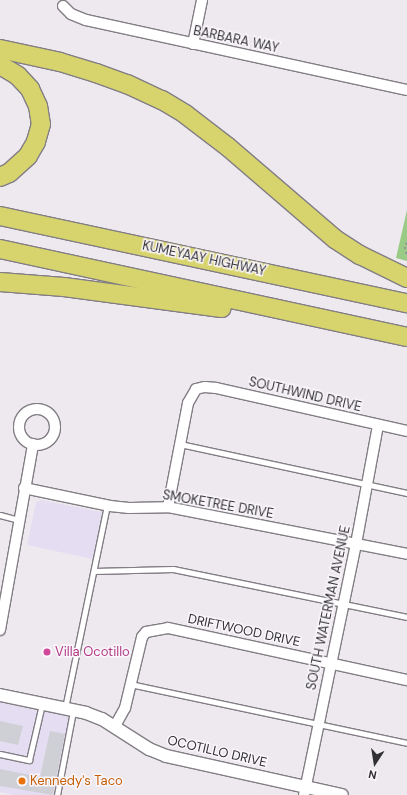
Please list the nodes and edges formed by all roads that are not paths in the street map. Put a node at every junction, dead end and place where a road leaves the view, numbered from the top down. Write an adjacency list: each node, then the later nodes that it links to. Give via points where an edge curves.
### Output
1 (202, 0): 3 (street)
2 (63, 6): 3 (street, BARBARA WAY, via 71,14 86,20)
3 (193, 44): 6 (street, BARBARA WAY)
4 (0, 49): 10 (highway, via 96,73 162,100 228,147 335,239 360,255)
5 (0, 65): 7 (highway, via 24,81 35,98 41,120 40,133 28,156 9,173)
6 (407, 90)
7 (0, 177)
8 (0, 216): 12 (highway, KUMEYAAY HIGHWAY)
9 (0, 249): 13 (highway)
10 (407, 278)
11 (0, 282): 13 (highway, via 64,287 216,307 373,336)
12 (407, 303)
13 (407, 337)
14 (378, 425): 15 (street, SOUTHWIND DRIVE); 17 (street, SOUTHWIND DRIVE, via 205,387 196,389 188,403); 18 (street, SOUTH WATERMAN AVENUE)
15 (407, 431)
16 (33, 444): 19 (street)
17 (180, 444): 18 (lane); 22 (street)
18 (367, 485): 20 (lane); 25 (street, SOUTH WATERMAN AVENUE)
19 (24, 488): 21 (street, SMOKETREE DRIVE); 24 (street)
20 (407, 493)
21 (107, 505): 22 (street, SMOKETREE DRIVE, via 129,508); 27 (lane)
22 (168, 507): 25 (street, SMOKETREE DRIVE)
23 (0, 515): 24 (lane)
24 (19, 520): 28 (street)
25 (356, 544): 26 (street, SMOKETREE DRIVE); 29 (street, SOUTH WATERMAN AVENUE)
26 (407, 554)
27 (94, 571): 29 (lane, via 173,569); 37 (lane)
28 (4, 588): 31 (street)
29 (344, 604): 30 (lane); 32 (street, SOUTH WATERMAN AVENUE)
30 (407, 617)
31 (0, 630)
32 (331, 664): 33 (street, DRIFTWOOD DRIVE); 34 (street, DRIFTWOOD DRIVE, via 168,628 146,632 138,647); 38 (street, SOUTH WATERMAN AVENUE)
33 (407, 680)
34 (130, 684): 38 (lane); 39 (street, via 125,708)
35 (0, 695): 36 (street, OCOTILLO DRIVE)
36 (42, 704): 37 (street, OCOTILLO DRIVE); 41 (lane, via 29,760)
37 (69, 709): 39 (street, OCOTILLO DRIVE, via 102,719); 43 (lane)
38 (319, 725): 40 (lane); 42 (street, SOUTH WATERMAN AVENUE)
39 (114, 726): 42 (street, OCOTILLO DRIVE, via 149,749 166,756)
40 (407, 743)
41 (0, 754)
42 (305, 791): 44 (street, OCOTILLO DRIVE)
43 (57, 795)
44 (342, 795)

